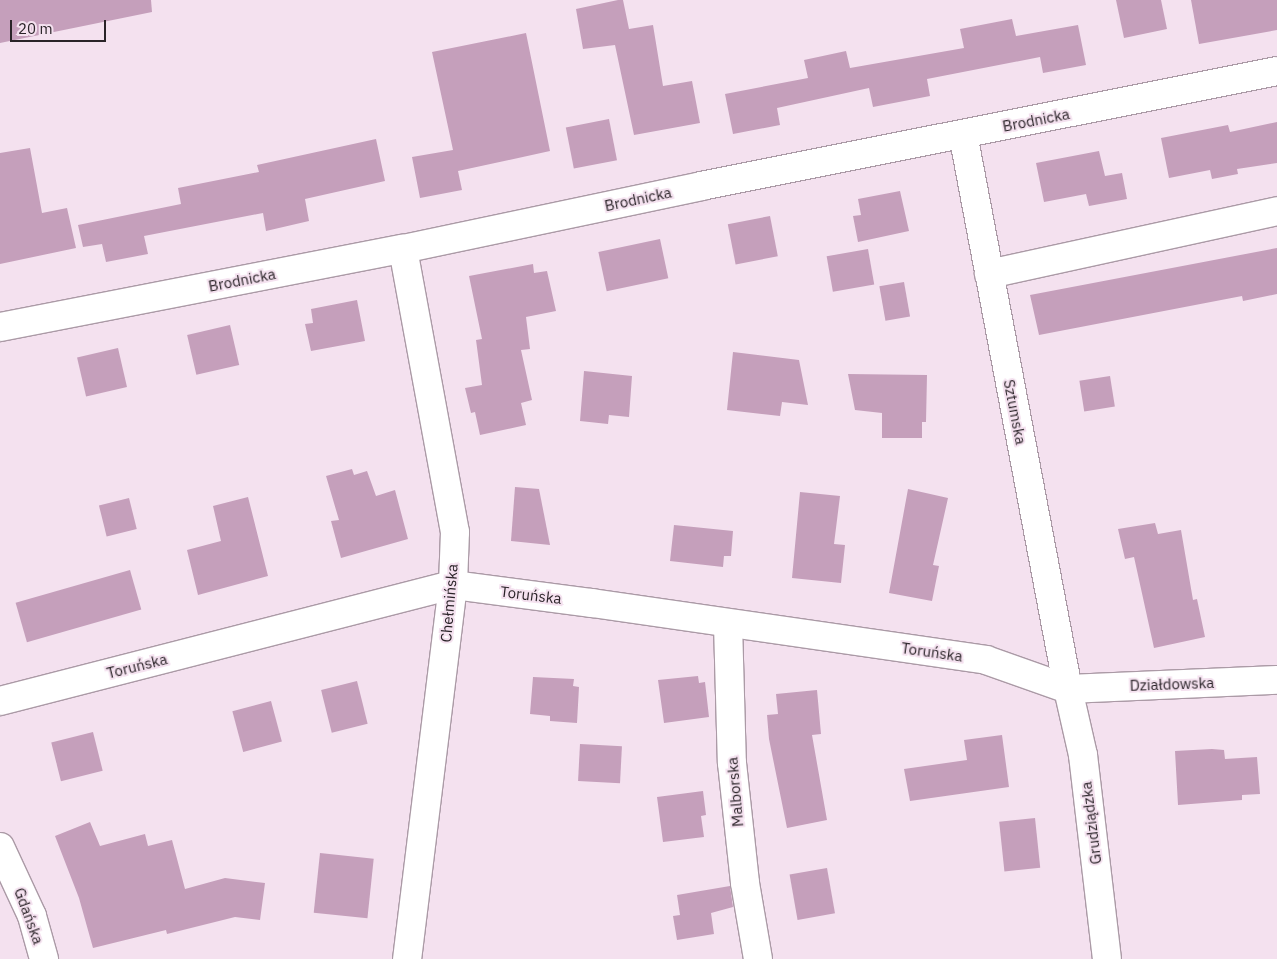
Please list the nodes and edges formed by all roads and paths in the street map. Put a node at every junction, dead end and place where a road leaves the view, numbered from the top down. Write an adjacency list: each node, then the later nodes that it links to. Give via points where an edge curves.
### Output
1 (1277, 71): 2 (street, Brodnicka)
2 (963, 134): 4 (street, Brodnicka); 5 (street, Sztumska)
3 (1277, 211): 5 (street)
4 (403, 249): 6 (street, Brodnicka); 7 (street, Chełmińska, via 455,532)
5 (989, 274): 10 (street, Sztumska)
6 (0, 327)
7 (452, 585): 8 (street, Toruńska); 11 (street, Toruńska); 14 (street, Chełmińska)
8 (728, 624): 10 (street, Toruńska, via 986,660); 15 (street, Malborska, via 732,763 745,883)
9 (1277, 680): 10 (street, Działdowska)
10 (1068, 689): 16 (street, Grudziądzka, via 1083,755)
11 (0, 701)
12 (0, 847): 13 (street, Gdańska, via 32,916)
13 (44, 959)
14 (407, 959)
15 (758, 959)
16 (1107, 959)

